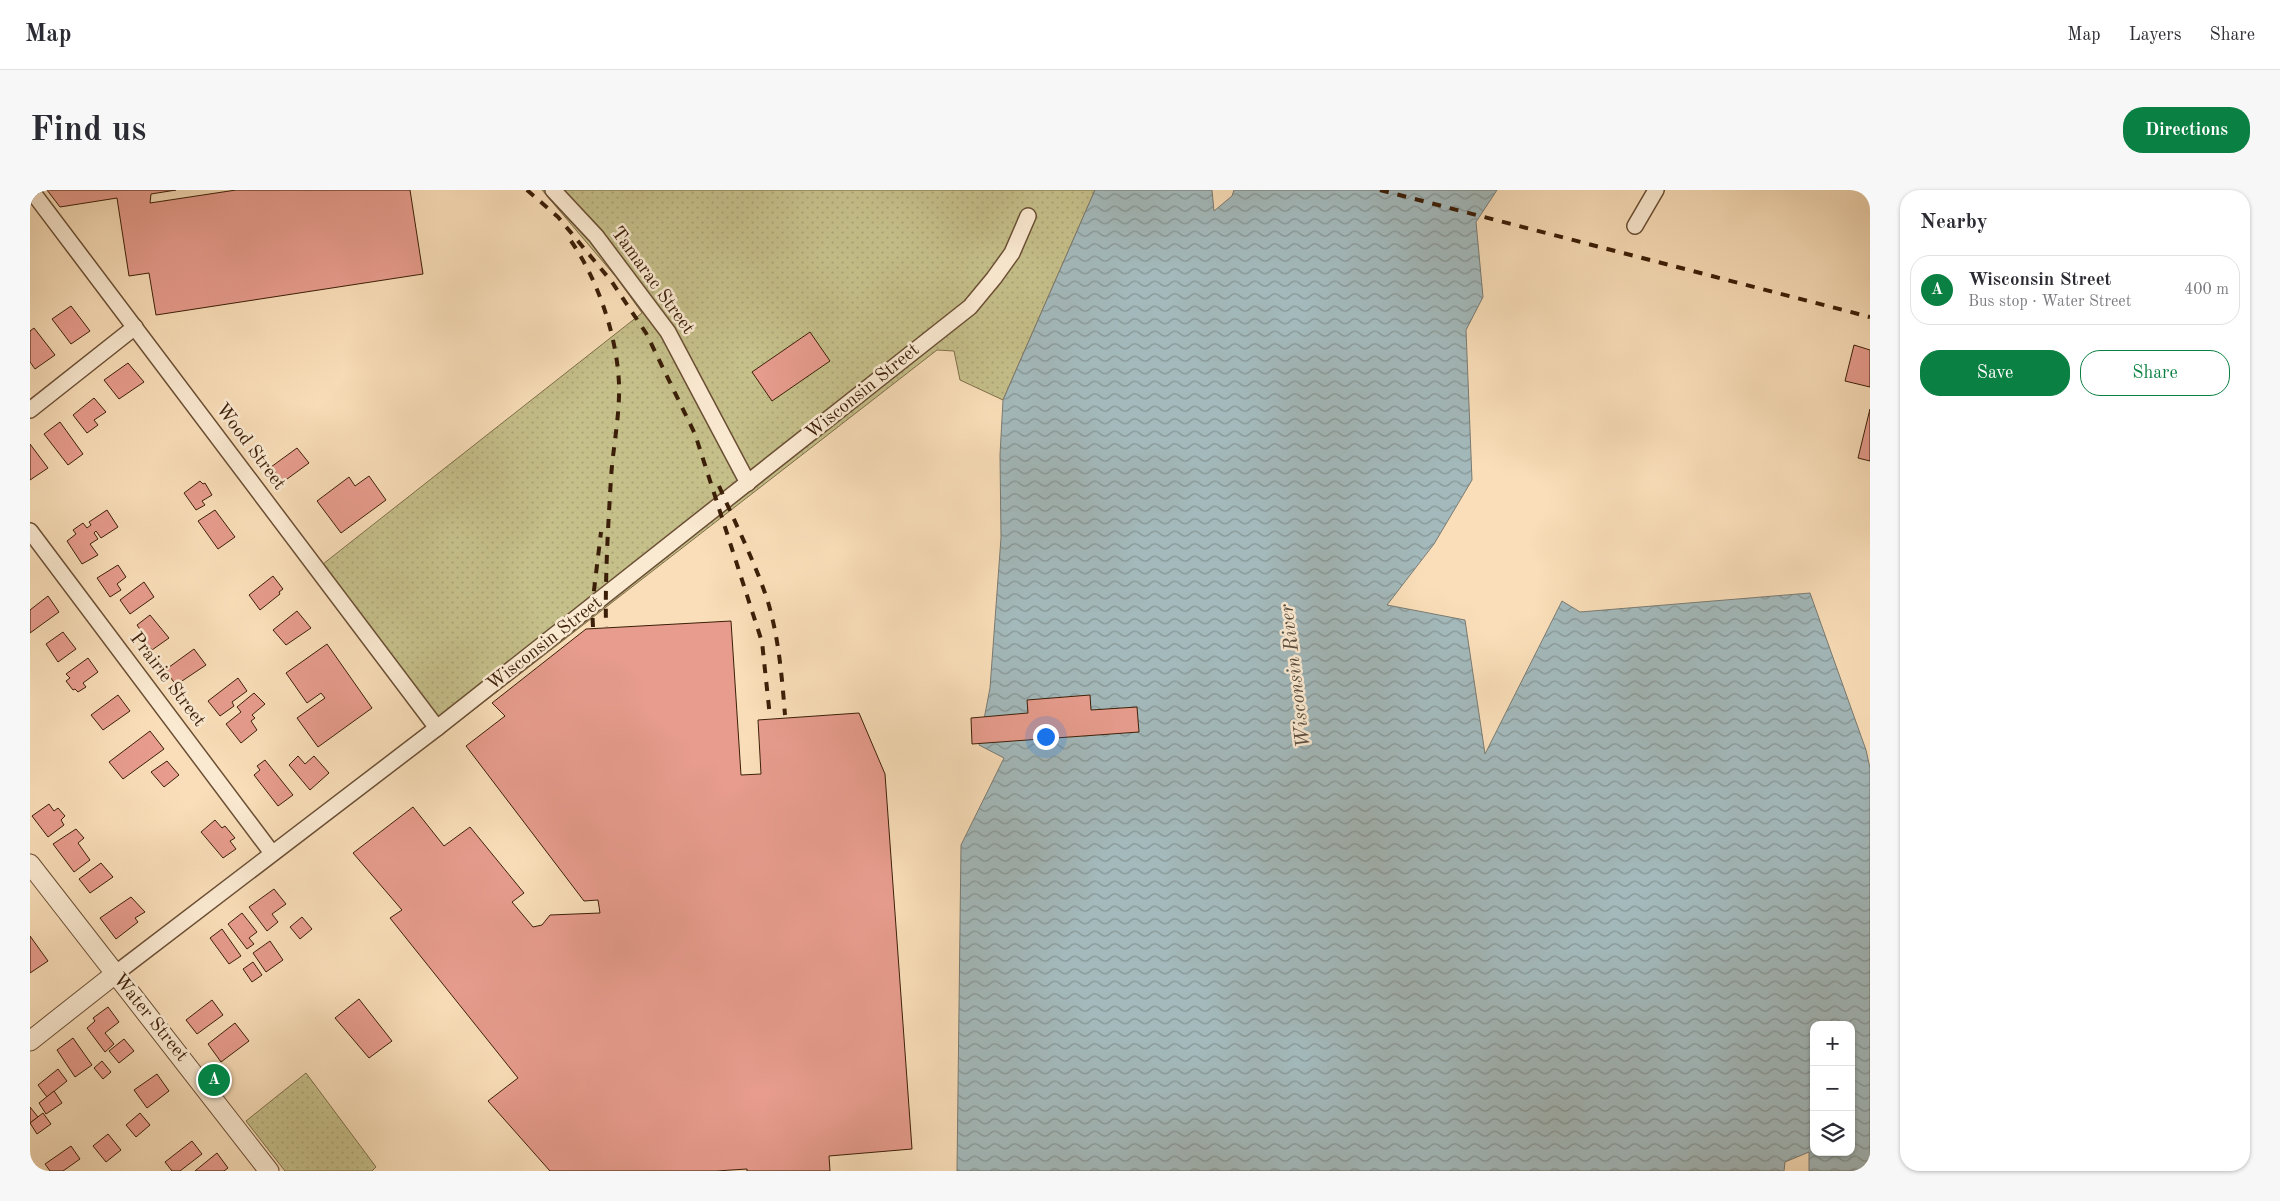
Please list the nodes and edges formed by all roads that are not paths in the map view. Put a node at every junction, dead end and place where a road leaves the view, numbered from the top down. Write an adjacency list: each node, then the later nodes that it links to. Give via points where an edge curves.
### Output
1 (31, 190): 6 (street, Wood Street)
2 (554, 190): 8 (street, Tamarac Street, via 596,236 668,332)
3 (1656, 190): 5 (street)
4 (1028, 216): 8 (street, Wisconsin Street, via 1012,253 970,307)
5 (1635, 226)
6 (135, 327): 7 (street); 10 (street, Wood Street)
7 (30, 410)
8 (748, 483): 10 (street, Wisconsin Street)
9 (30, 531): 11 (street, Prairie Street)
10 (437, 728): 11 (street, Wisconsin Street)
11 (272, 853): 13 (street, Wisconsin Street)
12 (30, 864): 13 (street, Water Street)
13 (116, 974): 14 (street, Wisconsin Street); 15 (street, Water Street)
14 (30, 1041)
15 (269, 1171)

